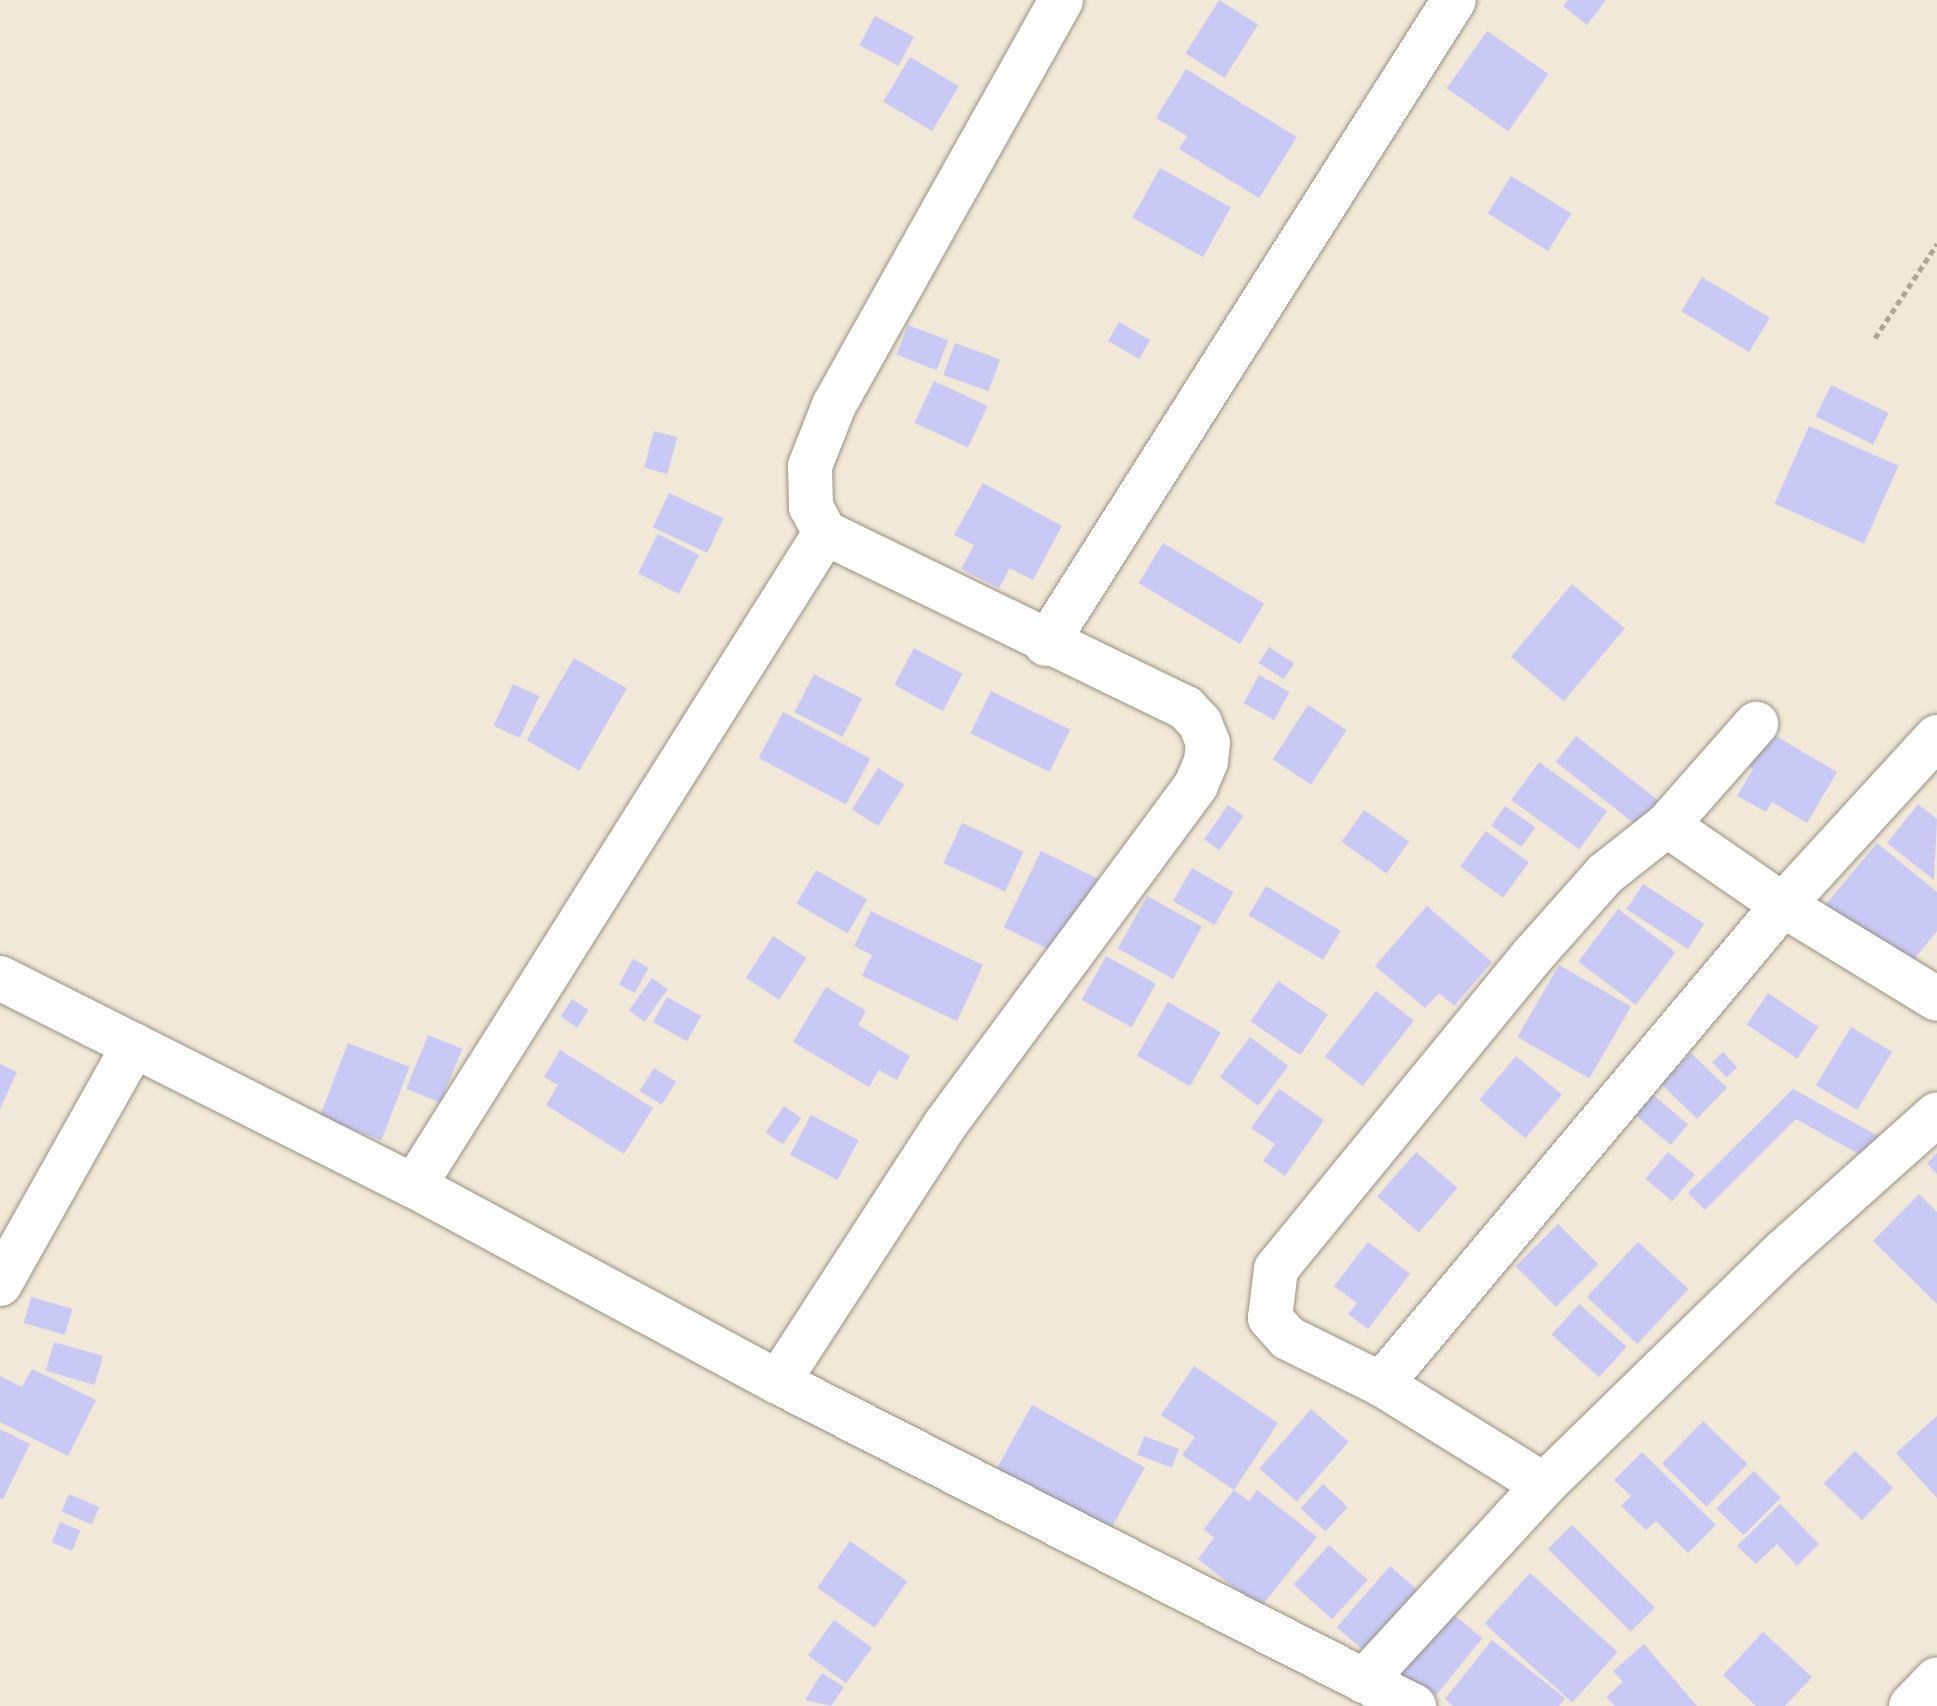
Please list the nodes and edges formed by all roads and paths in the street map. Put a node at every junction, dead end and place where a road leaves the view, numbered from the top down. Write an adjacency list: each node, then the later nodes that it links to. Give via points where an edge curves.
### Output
1 (1061, 0): 5 (street, via 889,300 822,431 808,485 811,507)
2 (1454, 0): 6 (street)
3 (1937, 244): 4 (path)
4 (1875, 338)
5 (825, 533): 6 (street); 15 (street)
6 (1046, 644): 17 (street, via 1186,708 1208,743 1206,761 1196,785 944,1126)
7 (1756, 724): 9 (street)
8 (1937, 737): 10 (street)
9 (1667, 825): 10 (street); 18 (street, via 1605,874 1534,954 1276,1269 1270,1318 1288,1338)
10 (1783, 905): 12 (street); 18 (street)
11 (0, 978): 13 (street)
12 (1937, 999)
13 (134, 1045): 15 (street); 16 (street)
14 (1937, 1114): 19 (street, via 1784,1251)
15 (414, 1186): 17 (street)
16 (0, 1284)
17 (778, 1382): 21 (street)
18 (1381, 1384): 19 (street)
19 (1544, 1485): 21 (street)
20 (1937, 1679): 23 (street)
21 (1364, 1681): 22 (street)
22 (1414, 1706)
23 (1911, 1706)

